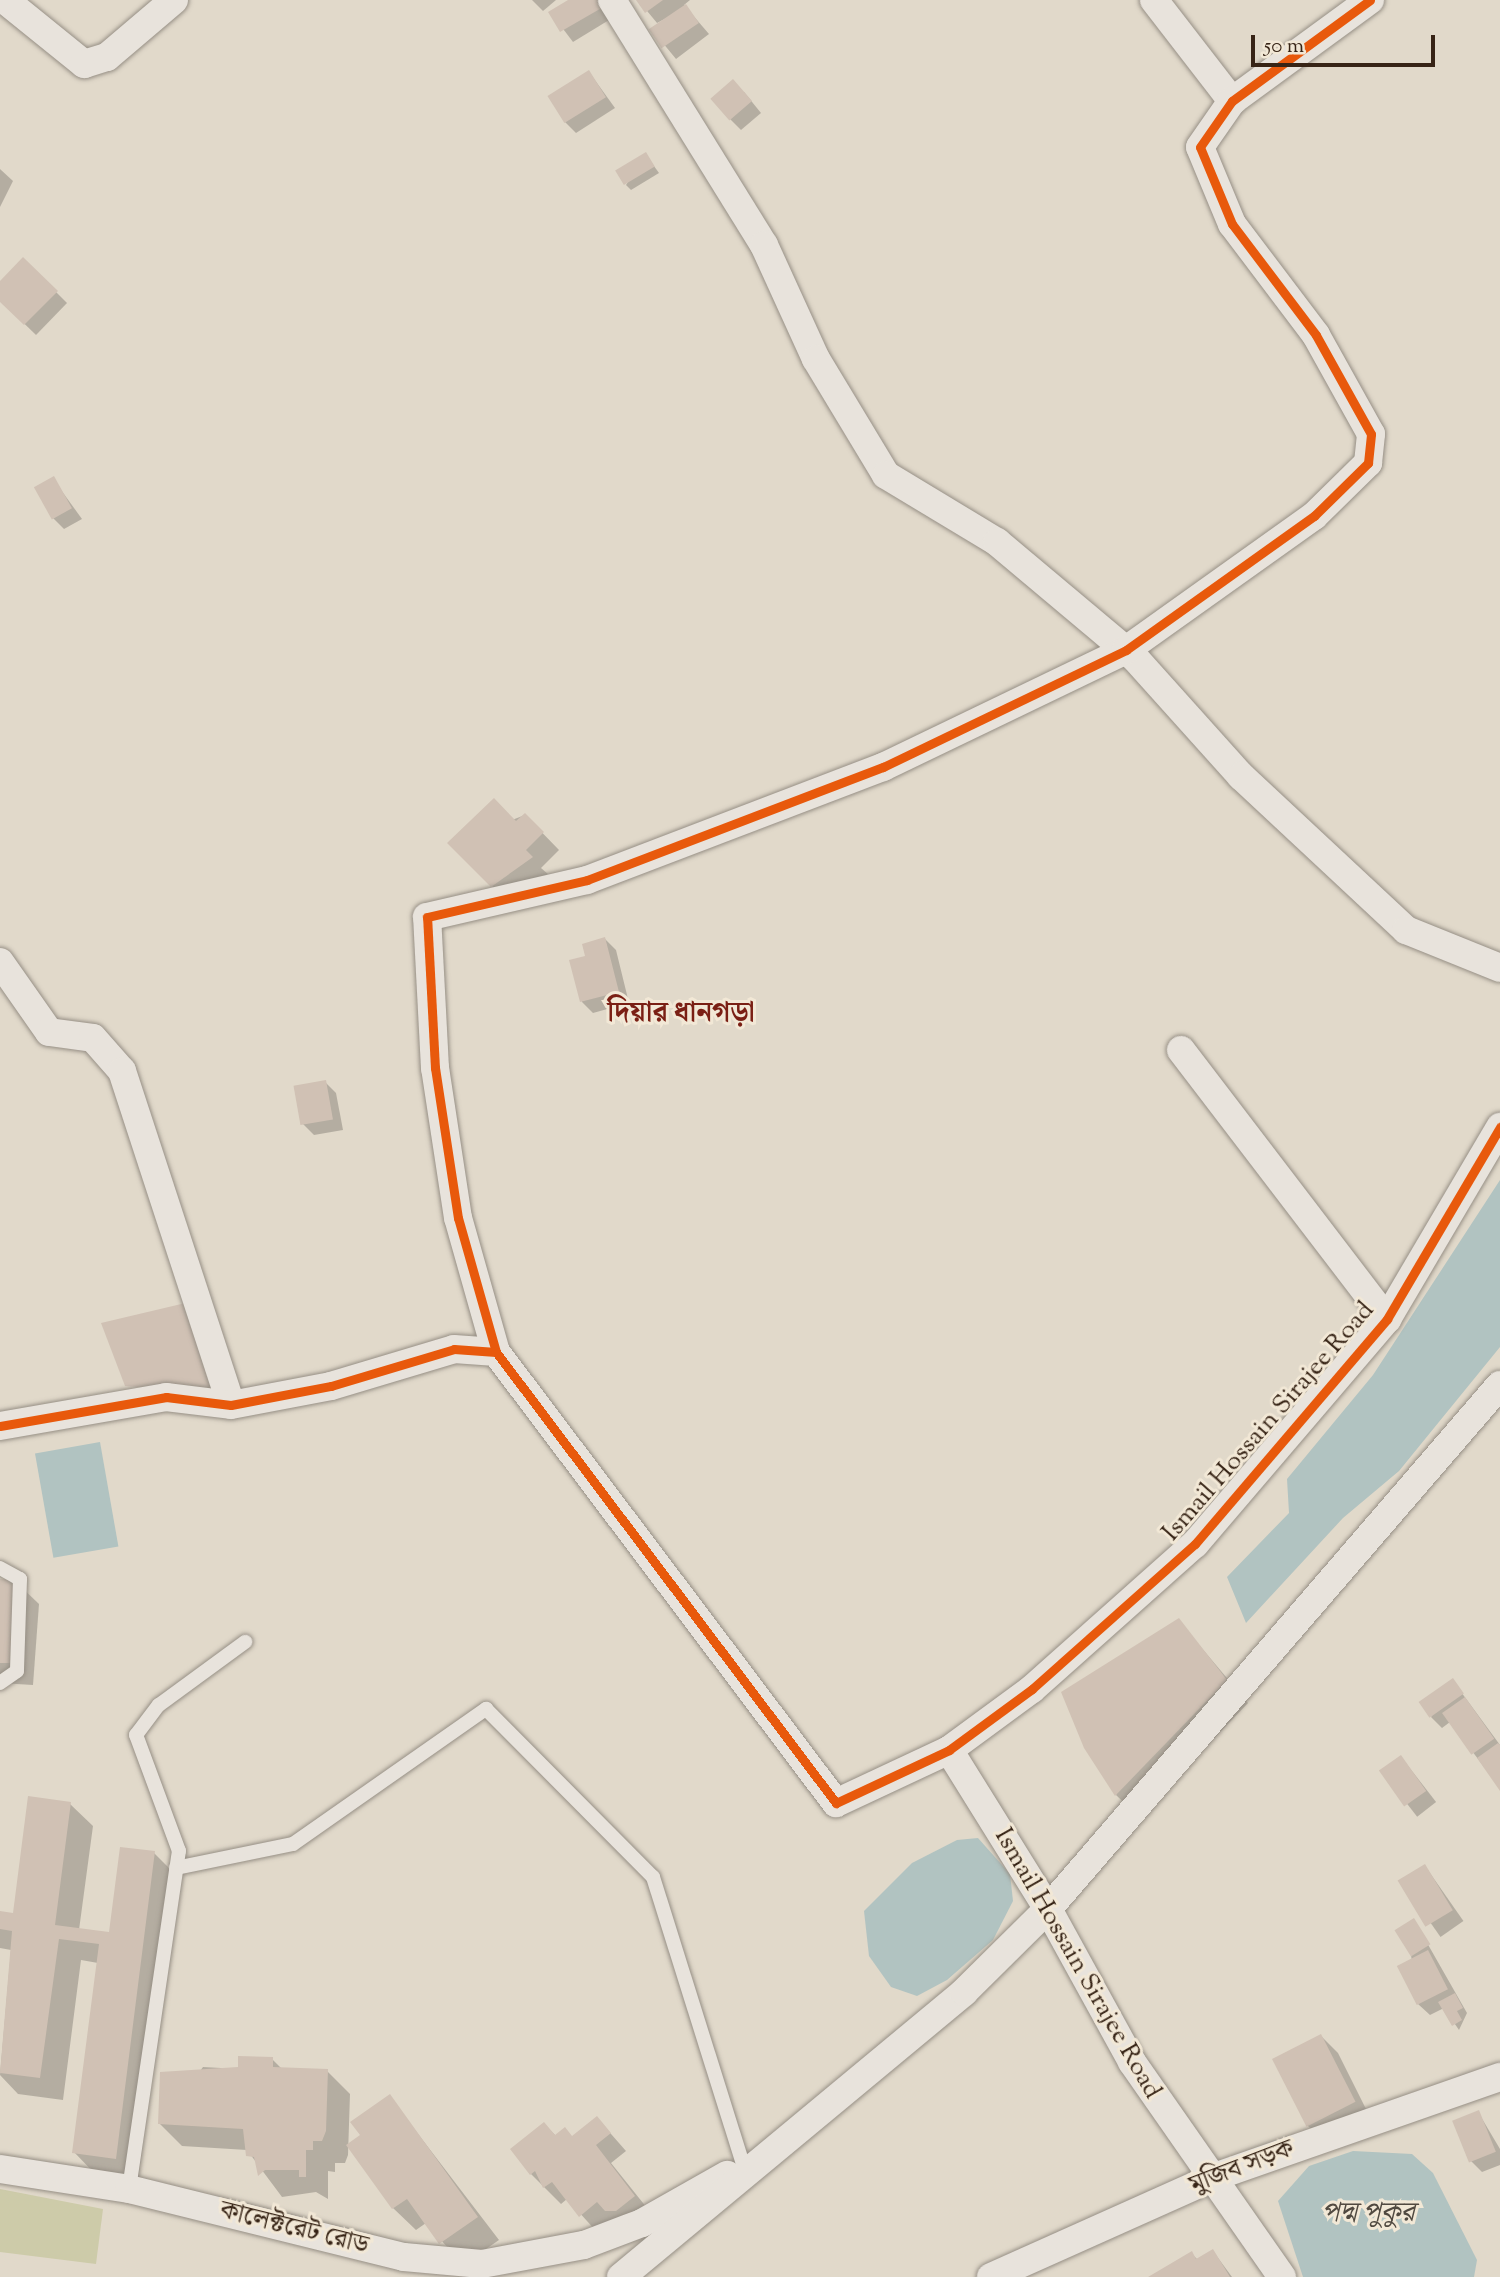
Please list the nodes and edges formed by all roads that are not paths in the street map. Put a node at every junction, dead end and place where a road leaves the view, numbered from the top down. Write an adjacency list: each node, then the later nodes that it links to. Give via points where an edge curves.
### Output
1 (5, 0): 2 (street, via 84,64 107,57)
2 (174, 0)
3 (611, 0): 7 (street, via 764,245 816,359 886,475 997,542)
4 (1154, 0): 6 (street)
5 (1370, 0): 6 (street)
6 (1231, 101): 7 (street, via 1200,147 1203,164 1232,224 1316,335 1371,433 1368,463 1314,516)
7 (1126, 650): 9 (street, via 1241,776 1406,930); 13 (street, via 883,767 771,811 587,880 427,917 435,1068 458,1218)
8 (0, 962): 15 (street, via 49,1032 93,1038 122,1070)
9 (1500, 968)
10 (1181, 1050): 12 (street)
11 (1500, 1127): 12 (street, Ismail Hossain Sirajee Road)
12 (1387, 1319): 20 (street, Ismail Hossain Sirajee Road, via 1195,1544 1032,1689)
13 (496, 1352): 15 (street, via 454,1349 331,1386); 20 (street, via 836,1803)
14 (1500, 1385): 22 (street)
15 (231, 1405): 16 (street, via 166,1397)
16 (0, 1426)
17 (0, 1568): 19 (lane, via 20,1579 17,1671)
18 (245, 1642): 21 (lane, via 159,1705 136,1735 179,1851)
19 (0, 1683)
20 (949, 1749): 22 (street, Ismail Hossain Sirajee Road)
21 (176, 1868): 25 (lane, via 293,1844 486,1709 653,1877); 28 (lane)
22 (1048, 1909): 24 (street, via 964,1992); 27 (street, Ismail Hossain Sirajee Road, via 1132,2062 1191,2153)
23 (1500, 2077): 27 (street, মুজিব সড়ক)
24 (778, 2152): 25 (street, কালেক্টরেট রোড); 29 (street)
25 (744, 2167): 28 (street, কালেক্টরেট রোড, via 642,2223 584,2245 482,2264 404,2257)
26 (0, 2169): 28 (street, কালেক্টরেট রোড)
27 (1217, 2176): 30 (street, মুজিব সড়ক); 31 (street, Ismail Hossain Sirajee Road)
28 (129, 2189)
29 (621, 2277)
30 (991, 2277)
31 (1282, 2277)

